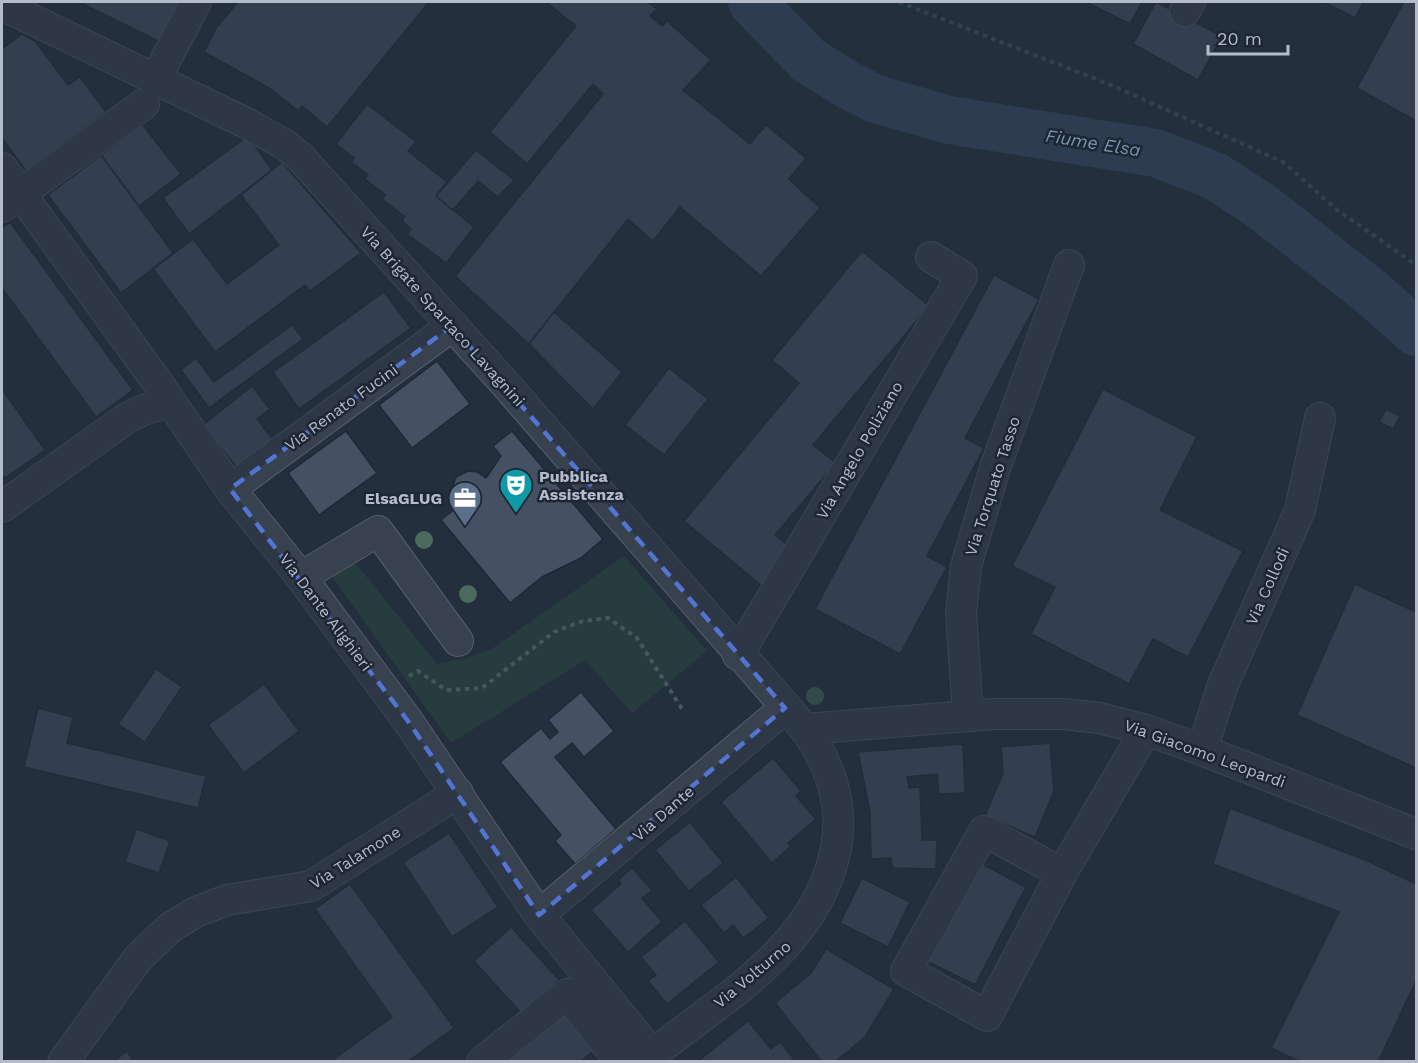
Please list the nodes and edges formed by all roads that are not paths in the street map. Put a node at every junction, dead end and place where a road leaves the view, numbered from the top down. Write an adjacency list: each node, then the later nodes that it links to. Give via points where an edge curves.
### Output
1 (196, 2): 3 (street)
2 (2, 5): 3 (street, Via Brigate Spartaco Lavagnini)
3 (149, 92): 5 (street); 8 (street, Via Brigate Spartaco Lavagnini, via 255,128 291,150 322,179)
4 (2, 168): 5 (street, Via Dante Alighieri)
5 (11, 200): 9 (street, Via Dante Alighieri)
6 (931, 257): 15 (street, Via Angelo Poliziano, via 962,276)
7 (1069, 265): 16 (street, Via Torquato Tasso, via 995,468 966,566 961,613)
8 (452, 326): 11 (street, Via Renato Fucini); 15 (street, Via Brigate Spartaco Lavagnini)
9 (170, 402): 11 (street, Via Dante Alighieri); 12 (street, via 127,418)
10 (1320, 418): 19 (street, Via Collodi, via 1300,510 1219,695)
11 (230, 489): 13 (street, Via Dante Alighieri)
12 (2, 507)
13 (301, 577): 14 (street, via 378,531); 20 (street, Via Dante Alighieri)
14 (458, 641)
15 (738, 655): 17 (street, Via Brigate Spartaco Lavagnini)
16 (968, 715): 17 (street, Via Giacomo Leopardi); 18 (street, Via Giacomo Leopardi, via 1083,715)
17 (795, 719): 23 (street, Via Dante); 24 (street, Via Volturno, via 820,753 831,777 839,816 833,867 822,897 780,953)
18 (1146, 730): 19 (street, Via Giacomo Leopardi); 22 (street)
19 (1202, 750): 21 (street, Via Giacomo Leopardi)
20 (458, 793): 23 (street, Via Dante Alighieri); 25 (street, Via Talamone, via 311,886 227,900 171,927 139,957)
21 (1416, 834)
22 (1062, 873): 22 (street, via 987,1016 906,971 984,831)
23 (539, 915): 24 (street, Via Dante Alighieri)
24 (647, 1058)
25 (63, 1062)
26 (482, 1062): 27 (street, via 567,994)
27 (621, 1062)

